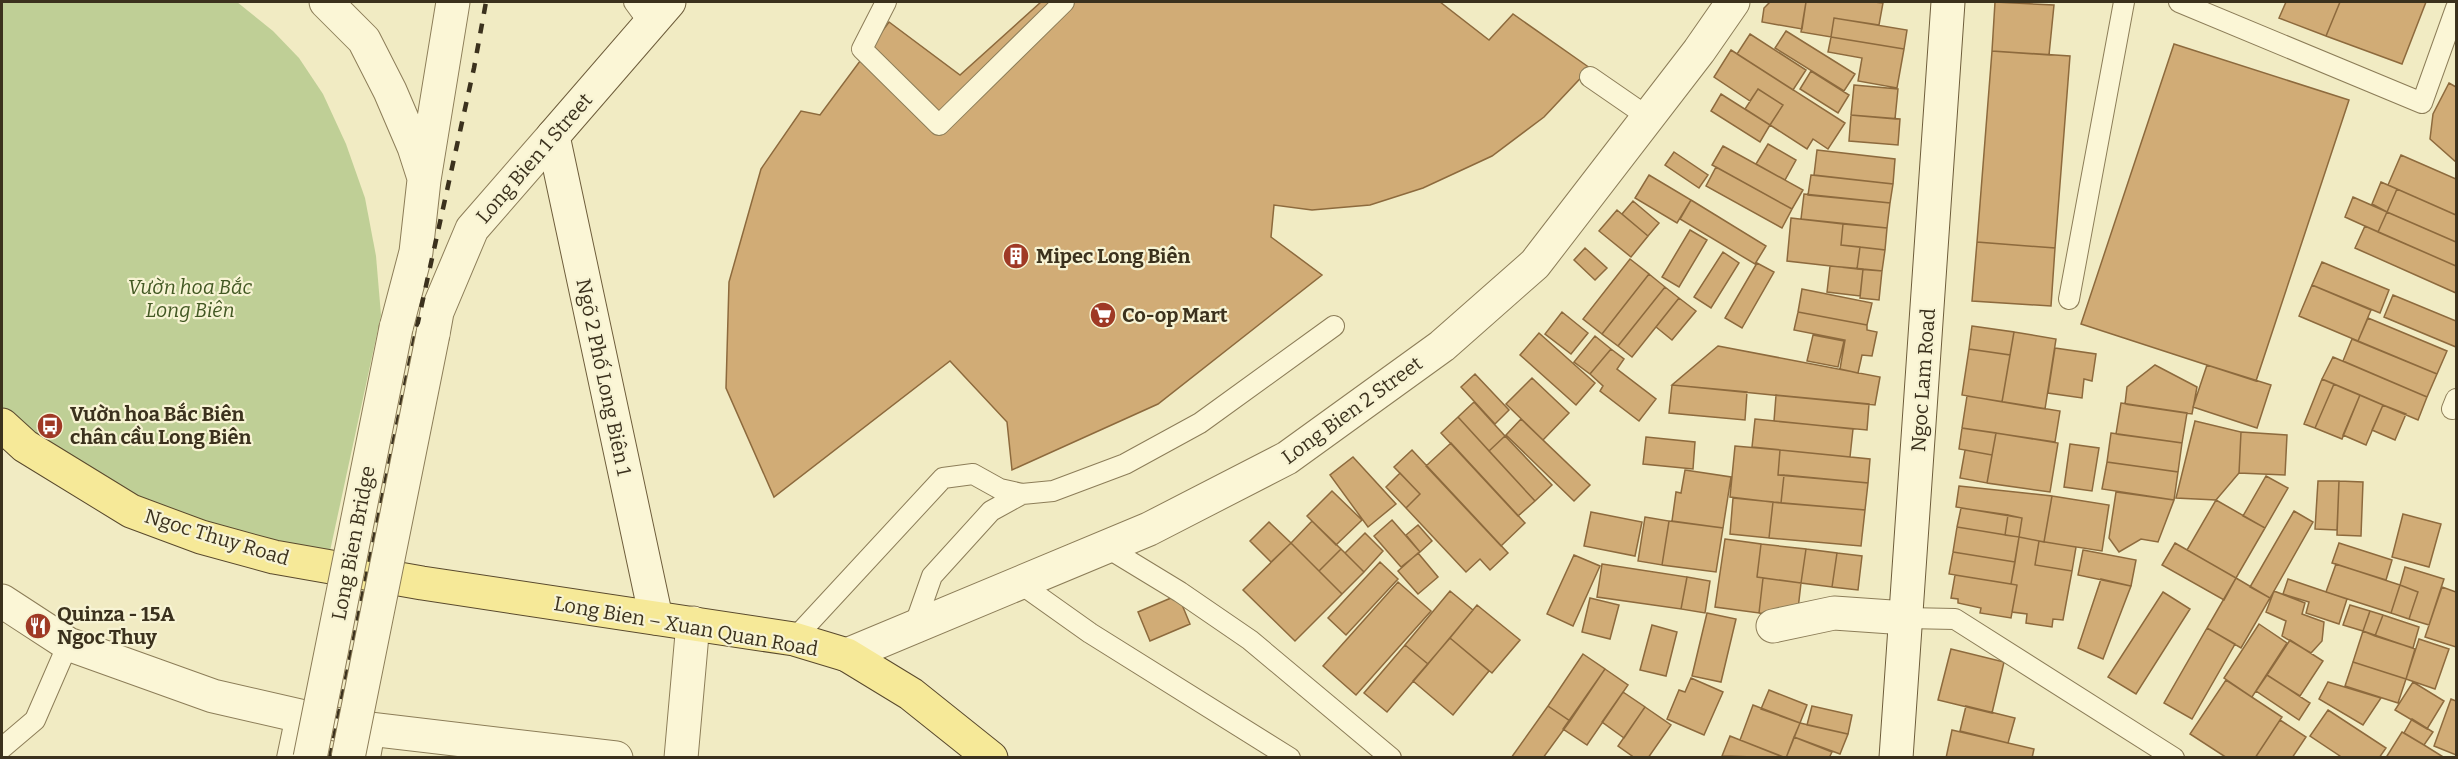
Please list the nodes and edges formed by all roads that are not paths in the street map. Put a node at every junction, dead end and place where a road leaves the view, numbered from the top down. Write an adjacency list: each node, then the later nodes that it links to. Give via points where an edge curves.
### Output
1 (326, 2): 14 (street, via 364,40 414,147)
2 (453, 2): 14 (street, Long Bien Bridge)
3 (886, 2): 4 (lane, via 862,49 939,125)
4 (1064, 2)
5 (1733, 2): 12 (street, Long Bien 2 Street)
6 (1948, 2): 25 (street, Ngoc Lam Road)
7 (2124, 2): 15 (lane)
8 (2179, 2): 10 (lane, via 2422,103)
9 (655, 8): 13 (street, Long Bien 1 Street)
10 (2457, 8)
11 (1590, 77): 12 (lane)
12 (1648, 117): 20 (street, Long Bien 2 Street, via 1536,264 1442,345 1287,458)
13 (553, 136): 17 (street, Long Bien 1 Street, via 472,229 437,312); 24 (street, Ngõ 2 Phố Long Biên 1)
14 (424, 180): 38 (street, Long Bien Bridge, bridge, via 416,252 396,328)
15 (2069, 299)
16 (1334, 326): 19 (lane, via 1200,423 1125,464 1053,491)
17 (433, 334): 33 (street, Long Bien Bridge, bridge)
18 (2, 425): 21 (main road, Ngoc Thuy Road, via 25,446 131,511 201,537 274,557)
19 (1022, 494): 28 (lane, via 991,511 932,576); 29 (lane, via 1000,489 973,474 943,478)
20 (1106, 547): 22 (street, Long Bien 2 Street); 43 (lane, via 1250,640)
21 (422, 583): 24 (main road, Long Bien – Xuan Quan Road)
22 (1021, 584): 28 (street, Long Bien 2 Street); 42 (lane, via 1090,633)
23 (2, 601): 30 (street)
24 (656, 618): 26 (main road, Long Bien – Xuan Quan Road)
25 (1906, 618): 27 (street, via 1834,613); 36 (lane, via 1955,619); 44 (street, Ngoc Lam Road)
26 (693, 623): 29 (main road, Long Bien – Xuan Quan Road); 40 (street)
27 (1773, 626)
28 (914, 627): 31 (street, Long Bien 2 Street)
29 (794, 639): 31 (main road, Long Bien – Xuan Quan Road)
30 (68, 644): 32 (street, via 213,696); 34 (lane, via 35,720)
31 (847, 655): 41 (main road, Long Bien – Xuan Quan Road, via 911,694)
32 (296, 715): 33 (street); 37 (lane)
33 (359, 743): 35 (street)
34 (2, 748)
35 (512, 752): 39 (street)
36 (2173, 757)
37 (287, 758)
38 (310, 758)
39 (616, 758)
40 (681, 758)
41 (991, 758)
42 (1290, 758)
43 (1390, 758)
44 (1896, 758)

